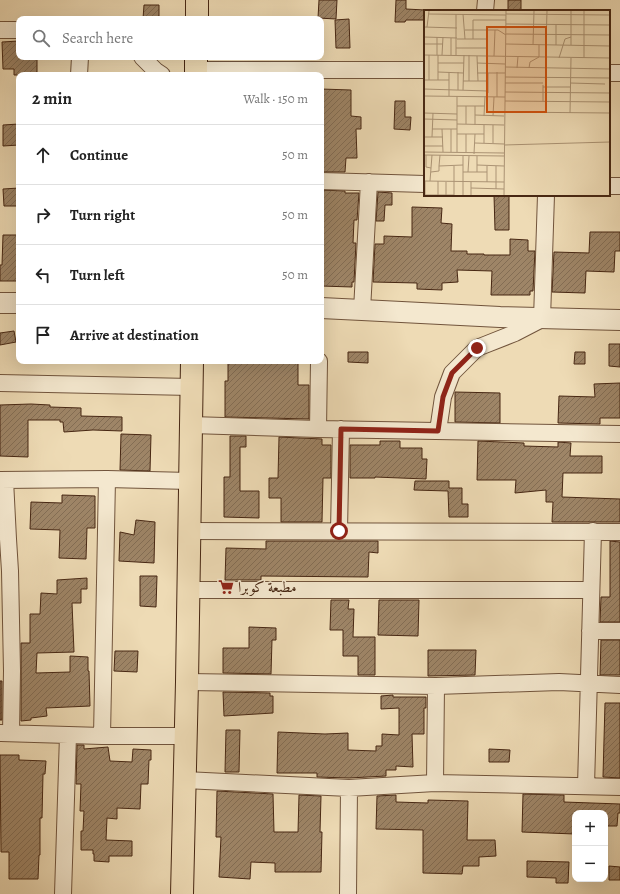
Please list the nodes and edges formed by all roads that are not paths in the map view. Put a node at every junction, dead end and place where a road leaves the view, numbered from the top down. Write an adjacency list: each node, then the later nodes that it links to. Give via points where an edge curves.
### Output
1 (197, 0): 4 (highway)
2 (486, 0): 3 (street)
3 (485, 10)
4 (196, 16)
5 (0, 30): 6 (street)
6 (16, 30)
7 (80, 60): 11 (street)
8 (145, 60): 12 (street)
9 (196, 67): 10 (street)
10 (424, 70)
11 (79, 72)
12 (158, 72)
13 (324, 181): 14 (street)
14 (369, 182): 15 (street); 20 (street)
15 (424, 184)
16 (546, 196): 21 (street)
17 (0, 303): 18 (street)
18 (16, 303)
19 (324, 308): 20 (street)
20 (362, 310): 21 (street)
21 (542, 319): 22 (street); 30 (street, via 516,333 477,348 452,373 443,397)
22 (620, 320)
23 (192, 364): 26 (highway)
24 (319, 364): 28 (street)
25 (0, 383): 26 (street)
26 (191, 387): 27 (highway)
27 (191, 426): 28 (street); 34 (highway)
28 (318, 429): 29 (street)
29 (341, 429): 30 (street); 36 (street)
30 (438, 431): 31 (street)
31 (620, 434)
32 (107, 479): 33 (street); 34 (street); 51 (street)
33 (3, 480): 39 (street, via 8,539)
34 (190, 481): 35 (highway)
35 (190, 530): 36 (street); 40 (highway)
36 (339, 531): 37 (street)
37 (593, 531): 38 (street); 41 (street)
38 (620, 532)
39 (5, 571): 44 (street)
40 (189, 590): 41 (street); 45 (highway)
41 (591, 590): 42 (street)
42 (590, 631): 43 (street); 46 (street)
43 (620, 631)
44 (6, 670): 49 (street)
45 (187, 682): 48 (street); 52 (highway)
46 (588, 684): 47 (street); 48 (street, via 559,682); 55 (street)
47 (620, 685)
48 (436, 686): 54 (street)
49 (6, 733): 50 (street)
50 (68, 735): 51 (street); 58 (street)
51 (102, 736): 52 (street)
52 (185, 736): 53 (highway)
53 (184, 780): 57 (street); 59 (highway)
54 (435, 782): 55 (street); 57 (street)
55 (586, 786): 56 (street)
56 (620, 787)
57 (349, 788): 60 (street)
58 (63, 894)
59 (182, 894)
60 (348, 894)

